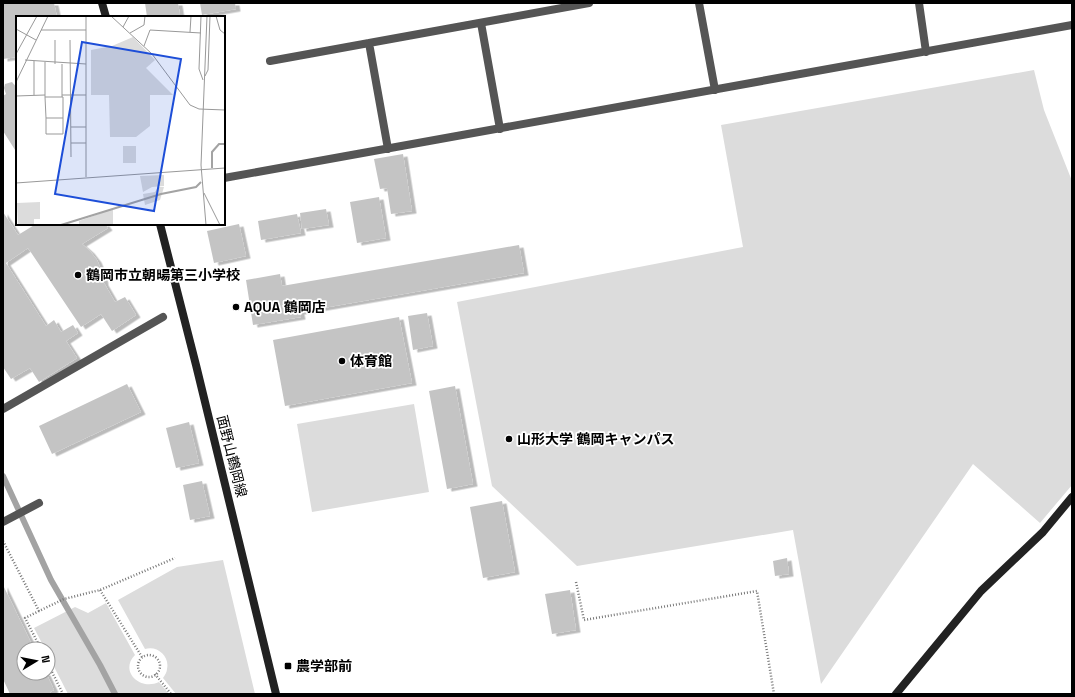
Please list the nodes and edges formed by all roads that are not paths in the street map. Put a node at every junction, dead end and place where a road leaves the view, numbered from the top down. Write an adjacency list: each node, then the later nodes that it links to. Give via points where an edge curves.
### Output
1 (102, 3): 5 (main road)
2 (590, 3): 6 (street)
3 (699, 3): 11 (street)
4 (919, 3): 9 (street)
5 (106, 16)
6 (481, 22): 8 (street); 12 (street)
7 (1072, 25): 9 (street)
8 (369, 42): 10 (street); 13 (street)
9 (926, 52): 11 (street)
10 (270, 60)
11 (715, 90): 12 (street)
12 (500, 129): 13 (street)
13 (388, 149): 14 (street)
14 (225, 178)
15 (160, 225): 21 (main road, 面野山鶴岡線)
16 (162, 316): 17 (street)
17 (4, 408)
18 (1072, 497): 22 (main road, via 1043,532 981,591)
19 (39, 503): 20 (street)
20 (3, 522)
21 (276, 694)
22 (896, 694)

